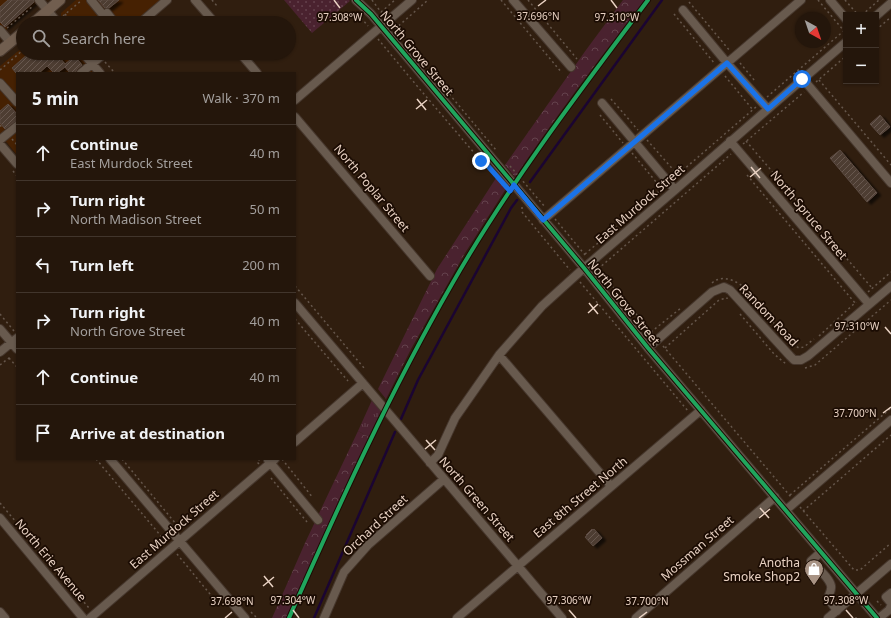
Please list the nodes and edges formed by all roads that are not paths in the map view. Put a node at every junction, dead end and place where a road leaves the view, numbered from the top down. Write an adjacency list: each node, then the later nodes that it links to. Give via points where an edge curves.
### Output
1 (39, 0): 13 (street)
2 (60, 0): 13 (main road)
3 (91, 0): 18 (street)
4 (167, 0): 19 (street)
5 (195, 0): 20 (street)
6 (356, 0): 21 (street, North Grove Street)
7 (412, 0): 21 (street)
8 (513, 0): 32 (street)
9 (800, 0): 30 (street)
10 (830, 0): 15 (street)
11 (891, 3): 14 (street)
12 (683, 10): 30 (street)
13 (48, 11): 16 (main road); 17 (street)
14 (879, 13)
15 (843, 15)
16 (43, 16)
17 (52, 16)
18 (104, 16)
19 (148, 16)
20 (209, 16)
21 (381, 26): 38 (street); 51 (street, North Grove Street)
22 (1, 32): 24 (street)
23 (16, 37): 24 (main road)
24 (10, 42): 26 (main road)
25 (843, 45): 36 (street, East Murdock Street)
26 (0, 51)
27 (89, 60): 31 (street)
28 (96, 60): 31 (street)
29 (246, 60): 35 (street)
30 (727, 63): 41 (street); 45 (street)
31 (92, 64): 33 (street); 34 (street)
32 (571, 67)
33 (82, 72)
34 (99, 72)
35 (256, 72)
36 (802, 79): 41 (street, East Murdock Street); 49 (street)
37 (0, 83): 39 (street)
38 (296, 99)
39 (16, 101)
40 (602, 103): 45 (street)
41 (768, 109): 46 (street, East Murdock Street)
42 (296, 118): 53 (street, North Poplar Street)
43 (16, 127): 44 (street)
44 (0, 140)
45 (635, 142): 50 (street); 51 (street)
46 (730, 142): 50 (street, East Murdock Street); 56 (street, North Spruce Street)
47 (0, 144): 48 (street)
48 (16, 163)
49 (891, 183)
50 (675, 190): 52 (street, East Murdock Street)
51 (543, 220): 52 (street, North Grove Street)
52 (584, 268): 59 (street, North Grove Street); 61 (street, East Murdock Street, via 542,306)
53 (430, 276)
54 (891, 286): 56 (street, Random Road)
55 (296, 304): 62 (street, North Green Street)
56 (869, 304): 59 (street, Random Road, via 808,356 794,360 730,290 724,287 712,292)
57 (0, 329): 58 (street)
58 (14, 340): 60 (street)
59 (648, 348): 63 (street, North Grove Street)
60 (0, 352)
61 (499, 355): 68 (street, East Murdock Street, via 456,418 438,455); 70 (street)
62 (363, 383): 65 (street); 68 (street, North Green Street)
63 (701, 410): 70 (street, East 8th Street North); 71 (street, North Grove Street)
64 (891, 420): 72 (street)
65 (296, 441)
66 (111, 460): 75 (street)
67 (271, 460): 74 (street); 75 (street, East Murdock Street)
68 (430, 463): 69 (street, North Green Street)
69 (444, 479): 78 (street, North Green Street); 89 (street, Orchard Street, via 368,545 344,572)
70 (611, 486): 78 (street, East 8th Street North)
71 (775, 497): 72 (street, North Grove Street); 92 (street, Mossman Street)
72 (786, 510): 76 (street, North Grove Street)
73 (0, 518): 86 (street, North Erie Avenue)
74 (318, 520)
75 (179, 541): 87 (street, East Murdock Street); 88 (street)
76 (821, 552): 80 (street, North Grove Street); 83 (street, via 811,561 829,581 831,590 828,598)
77 (891, 565): 80 (street)
78 (518, 566): 90 (street, East 8th Street North); 91 (street, North Green Street)
79 (891, 593): 81 (street, via 886,597)
80 (857, 594): 83 (street); 94 (street, North Grove Street)
81 (891, 603)
82 (891, 606): 94 (street)
83 (837, 610): 93 (street)
84 (0, 612): 85 (street)
85 (5, 618)
86 (83, 618)
87 (90, 618)
88 (245, 618)
89 (324, 618)
90 (457, 618)
91 (562, 618)
92 (636, 618)
93 (828, 618)
94 (878, 618)

